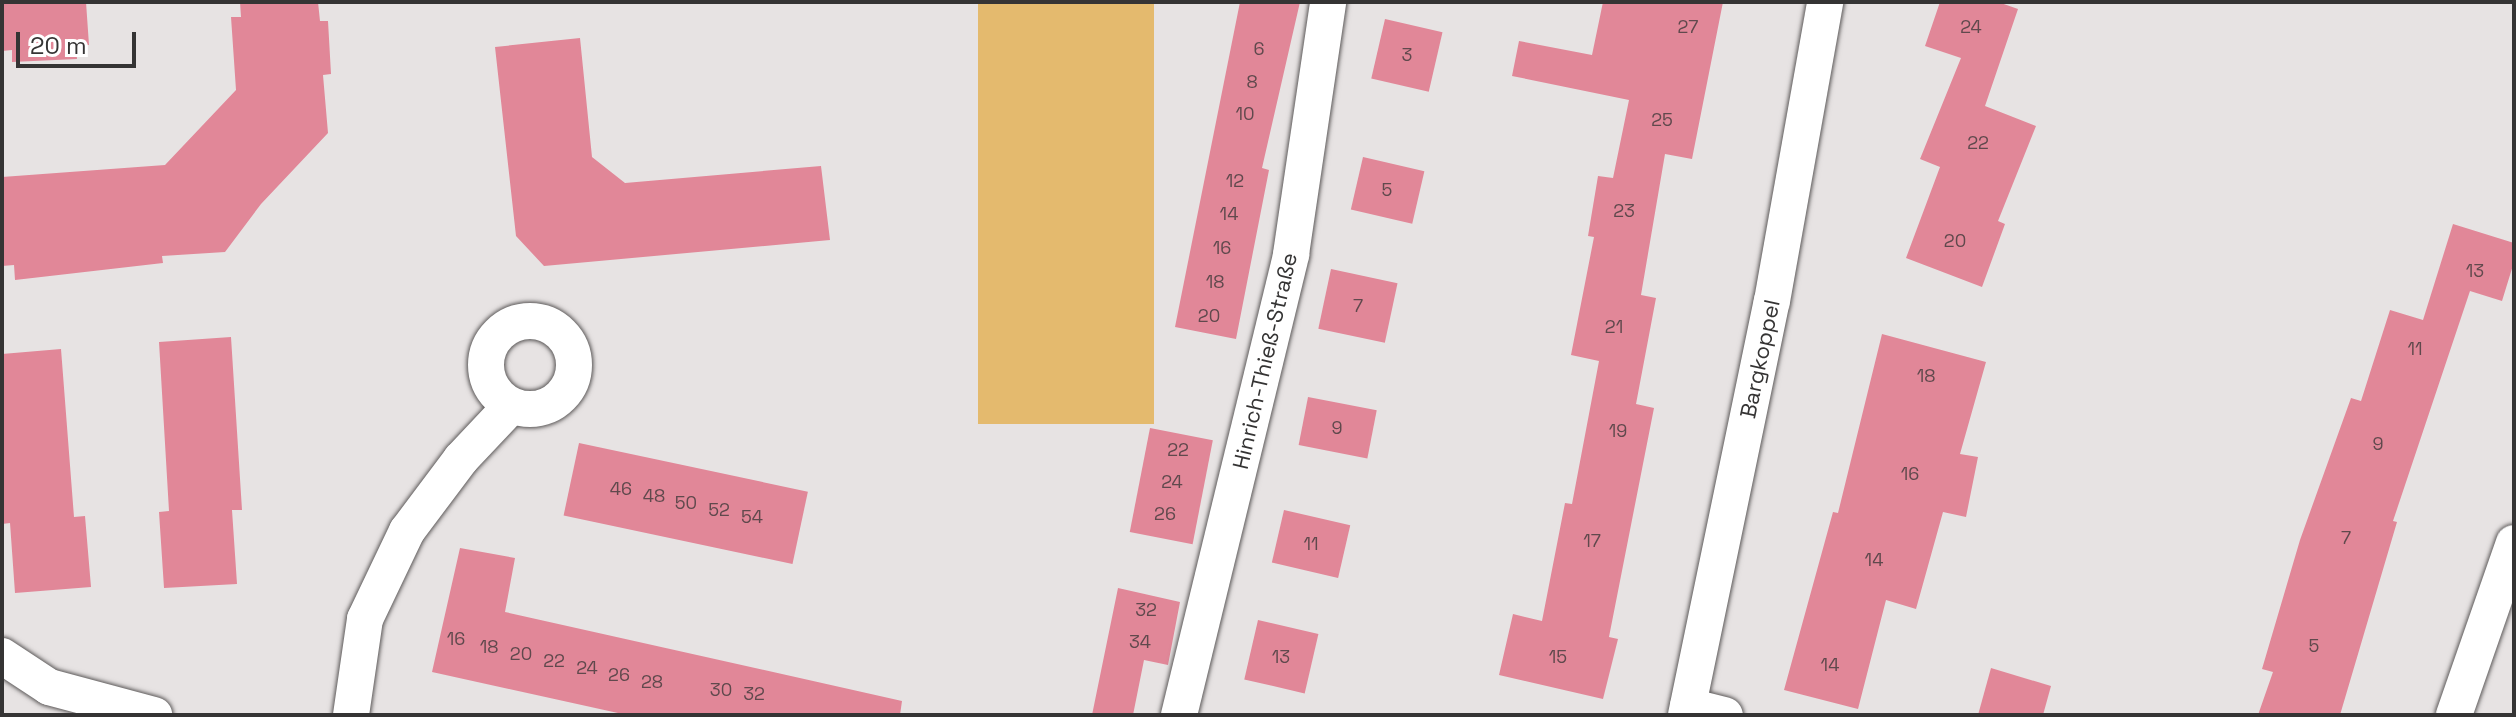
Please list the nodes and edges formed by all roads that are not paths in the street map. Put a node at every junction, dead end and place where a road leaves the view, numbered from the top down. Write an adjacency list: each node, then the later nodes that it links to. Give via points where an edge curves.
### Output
1 (1328, 2): 9 (street, Hinrich-Thieß-Straße, via 1291,254)
2 (1825, 2): 6 (street, Bargkoppel, via 1772,301)
3 (511, 406): 8 (street, via 461,459 407,531 365,619)
4 (2514, 543): 11 (street)
5 (2, 656): 7 (street, via 49,687)
6 (1687, 710): 10 (street)
7 (154, 715)
8 (351, 715)
9 (1179, 715)
10 (1725, 715)
11 (2454, 715)

